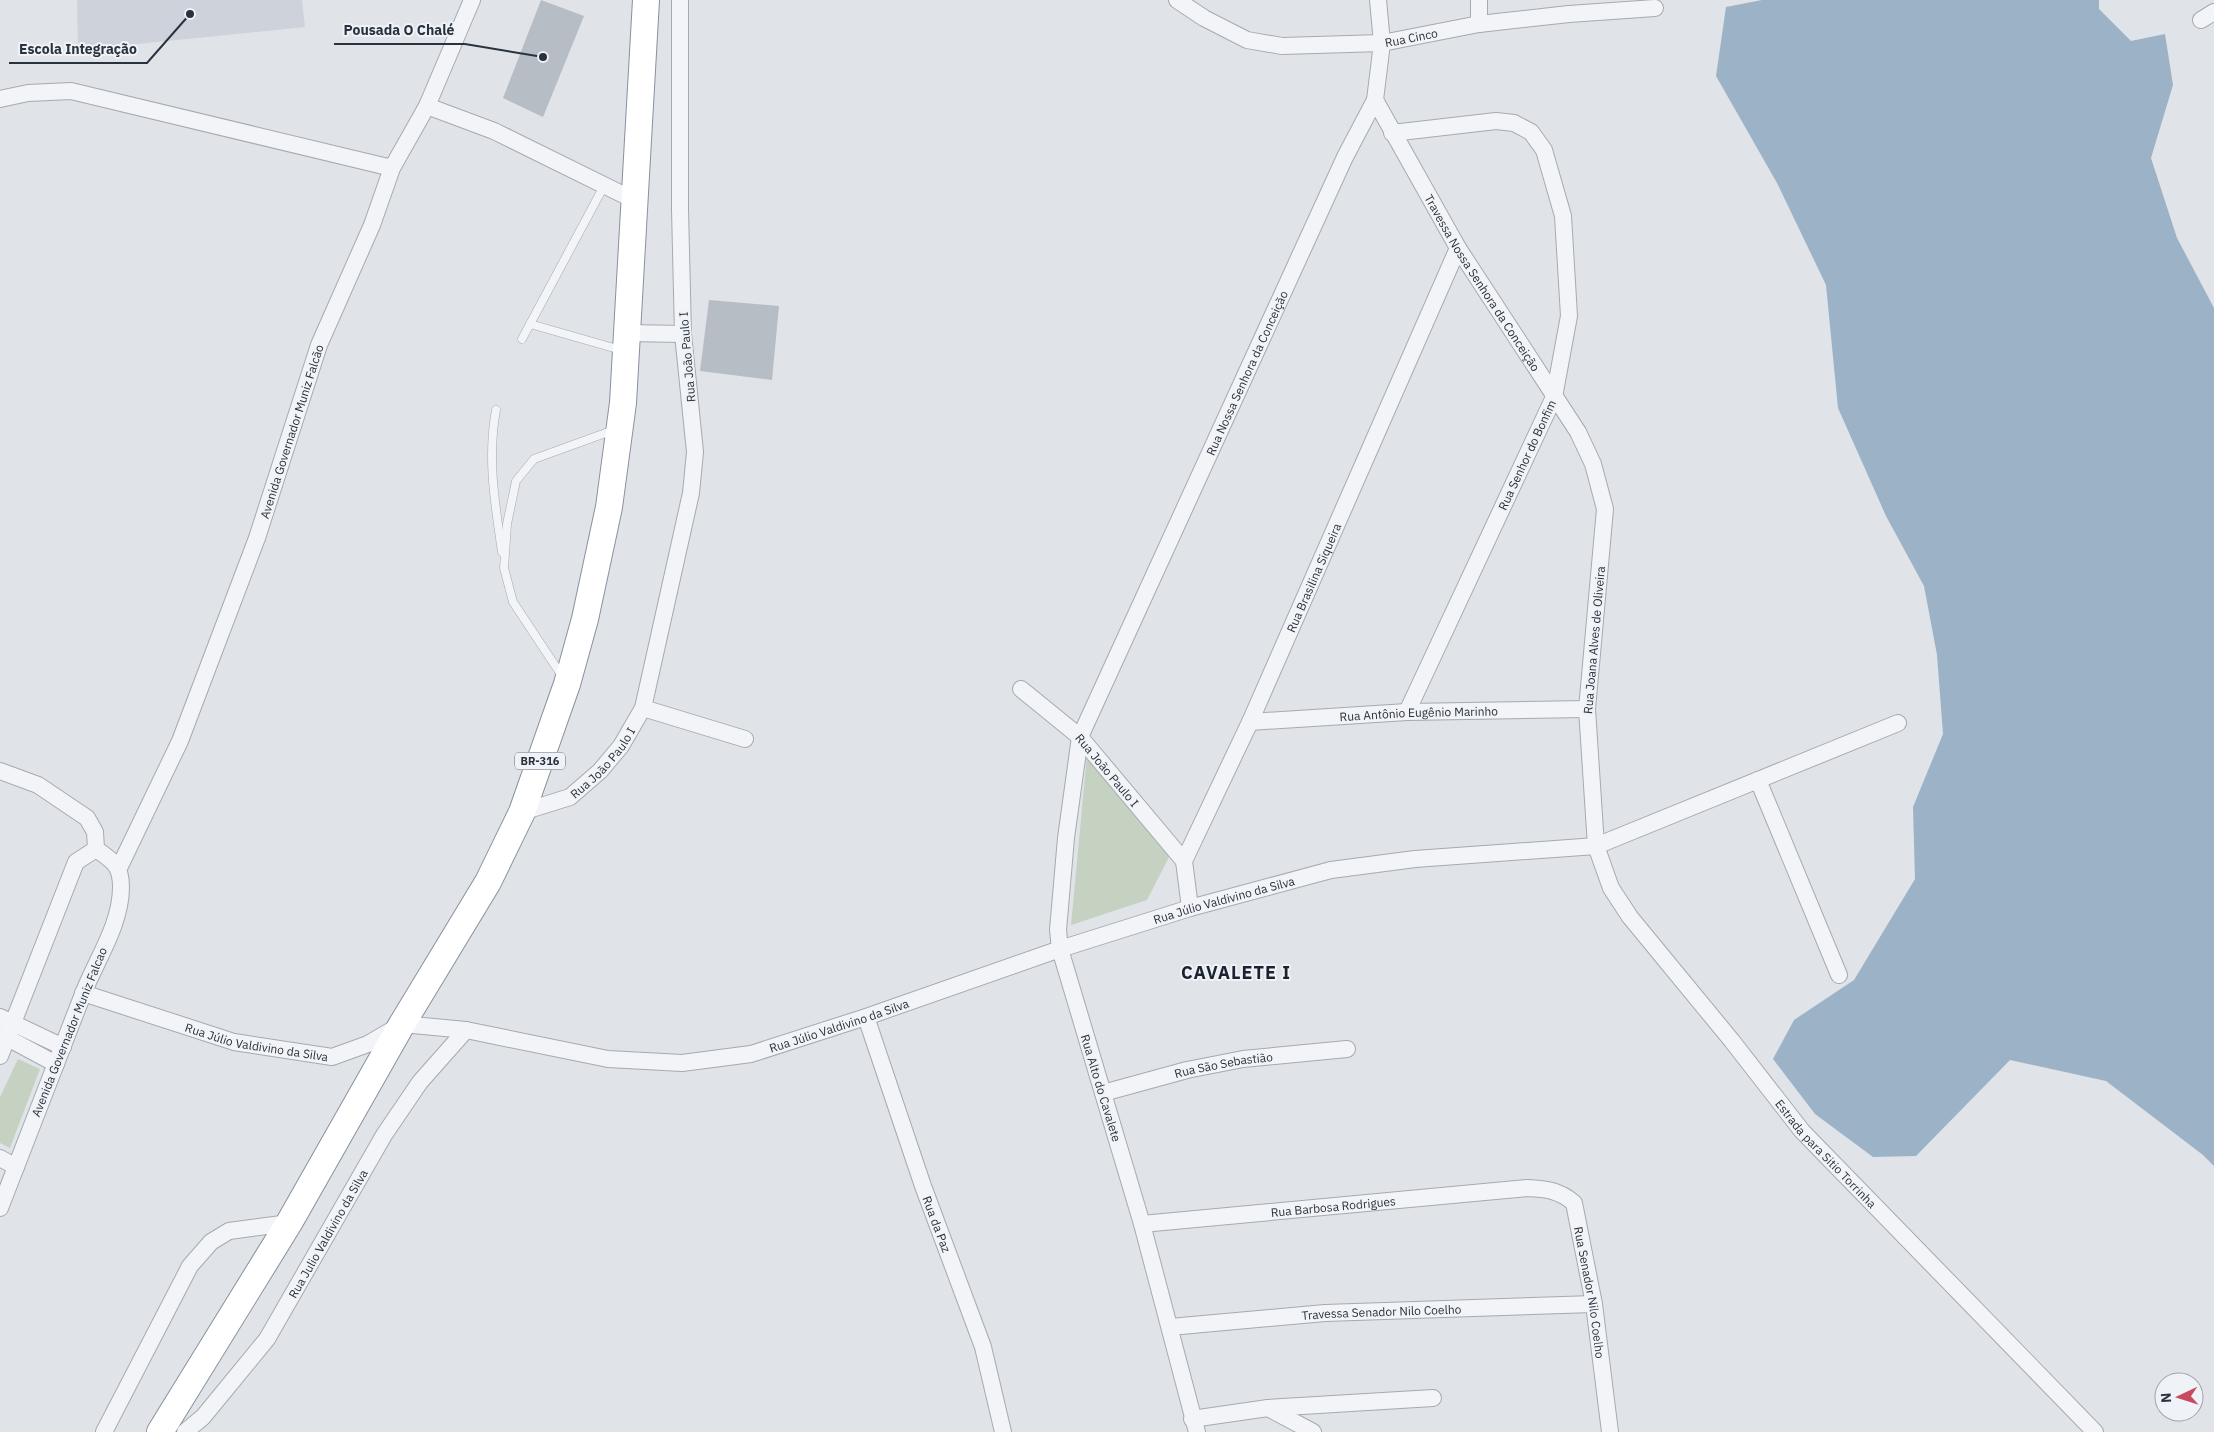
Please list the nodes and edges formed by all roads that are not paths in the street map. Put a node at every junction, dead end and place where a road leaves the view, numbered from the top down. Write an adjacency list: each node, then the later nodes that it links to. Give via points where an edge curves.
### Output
1 (472, 0): 13 (street, Avenida Governador Muniz Falcão)
2 (646, 0): 17 (highway, BR-316)
3 (680, 0): 20 (street, Rua João Paulo I)
4 (1177, 0): 10 (street, Rua Cinco, via 1246,40 1282,46)
5 (1378, 0): 10 (street, Rua Nossa Senhora da Conceição)
6 (1479, 0): 9 (street)
7 (1569, 7): 8 (street, Rua Cinco); 9 (street, Rua Cinco)
8 (1655, 8)
9 (1479, 24): 10 (street, Rua Cinco)
10 (1382, 43): 12 (street, Rua Nossa Senhora da Conceição)
11 (0, 99): 15 (street, via 28,93 71,91)
12 (1375, 100): 14 (street, Travessa Nossa Senhora da Conceição); 35 (street, Rua Nossa Senhora da Conceição, via 1345,157)
13 (427, 106): 15 (street, Avenida Governador Muniz Falcão); 16 (street, via 494,131)
14 (1392, 133): 18 (street, Travessa Nossa Senhora da Conceição); 23 (street, Rua Senhor do Bonfim, via 1496,121 1514,123 1531,132 1544,150 1563,216 1569,316)
15 (392, 168): 41 (street, Avenida Governador Muniz Falcão, via 372,225 319,345 257,538 183,732)
16 (604, 186): 17 (street); 19 (lane)
17 (636, 201): 22 (highway, BR-316)
18 (1458, 248): 23 (street, Travessa Nossa Senhora da Conceição); 33 (street, Rua Brasilina Siqueira)
19 (530, 324): 21 (lane); 22 (lane)
20 (683, 334): 22 (street); 30 (street, Rua João Paulo I, via 695,452 691,493)
21 (522, 339)
22 (626, 342): 25 (highway, BR-316)
23 (1554, 397): 26 (street, Travessa Nossa Senhora da Conceição, via 1578,432); 32 (street, Rua Senhor do Bonfim)
24 (496, 410): 27 (lane, via 492,435 492,480)
25 (619, 429): 27 (lane, via 534,459 516,481 507,524); 28 (highway, BR-316, via 609,506 585,619)
26 (1593, 464): 31 (street, Rua Joana Alves de Oliveira, via 1605,509)
27 (504, 568): 28 (lane, via 513,602)
28 (567, 684): 39 (highway, BR-316)
29 (1021, 689): 35 (street, Rua João Paulo I)
30 (642, 708): 36 (street); 39 (street, Rua João Paulo I, via 621,746 600,771 570,797)
31 (1587, 709): 32 (street, Rua Antônio Eugênio Marinho); 40 (street, Rua Joana Alves de Oliveira)
32 (1407, 712): 33 (street, Rua Antônio Eugênio Marinho)
33 (1250, 722): 42 (street, Rua Brasilina Siqueira)
34 (1898, 723): 38 (street, Rua Júlio Valdivino da Silva)
35 (1080, 737): 42 (street, Rua João Paulo I); 44 (street, Rua Alto do Cavalete, via 1066,838 1058,930)
36 (745, 739)
37 (0, 771): 41 (street, Avenida Governador Muniz Falcao, via 38,785 88,818)
38 (1758, 780): 40 (street, Rua Júlio Valdivino da Silva); 45 (street)
39 (522, 812): 48 (highway, BR-316, via 488,882)
40 (1596, 846): 43 (street, Rua Júlio Valdivino da Silva, via 1415,859 1332,870); 73 (street, Estrada para Sitio Torrinha, via 1611,888 1630,917 1802,1131)
41 (108, 858): 46 (street, Avenida Governador Muniz Falcao, via 121,898 116,919); 49 (street, via 76,862)
42 (1184, 861): 43 (street)
43 (1190, 908): 44 (street, Rua Júlio Valdivino da Silva)
44 (1060, 949): 47 (street, Rua Júlio Valdivino da Silva); 55 (street, Rua Alto do Cavalete)
45 (1839, 976)
46 (83, 993): 48 (street, Rua Júlio Valdivino da Silva, via 234,1042 332,1057 368,1044); 51 (street, Avenida Governador Muniz Falcao)
47 (866, 1017): 50 (street, Rua Júlio Valdivino da Silva, via 751,1054 682,1063 608,1059); 70 (street, Rua da Paz, via 923,1186 983,1347)
48 (402, 1024): 50 (street, Rua Júlio Valdivino da Silva); 60 (highway, BR-316)
49 (5, 1028): 51 (street); 53 (street); 54 (street)
50 (466, 1030): 69 (street, Rua Julio Valdivino da Silva, via 420,1082 384,1135 267,1339 203,1418)
51 (63, 1047): 54 (street, Avenida Governador Muniz Falcao)
52 (1347, 1049): 55 (street, Rua São Sebastião, via 1243,1059 1187,1070)
53 (0, 1056)
54 (56, 1064): 57 (street, Avenida Governador Muniz Falcao)
55 (1103, 1093): 61 (street, Rua Alto do Cavalete)
56 (0, 1158): 57 (street)
57 (16, 1167): 59 (street, Avenida Governador Muniz Falcao)
58 (1527, 1188): 61 (street, Rua Barbosa Rodrigues); 62 (street, Rua Senador Nilo Coelho, via 1563,1193 1574,1203)
59 (0, 1208)
60 (289, 1223): 67 (street, via 229,1231 211,1242 190,1266); 68 (highway, BR-316)
61 (1142, 1224): 63 (street, Rua Alto do Cavalete)
62 (1594, 1304): 63 (street, Travessa Senador Nilo Coelho, via 1325,1312); 72 (street, Rua Senador Nilo Coelho)
63 (1170, 1327): 66 (street, Rua Alto do Cavalete)
64 (1433, 1398): 65 (street)
65 (1268, 1408): 66 (street); 71 (street)
66 (1195, 1425)
67 (104, 1432)
68 (160, 1432)
69 (185, 1432)
70 (1003, 1432)
71 (1312, 1432)
72 (1610, 1432)
73 (2095, 1432)

